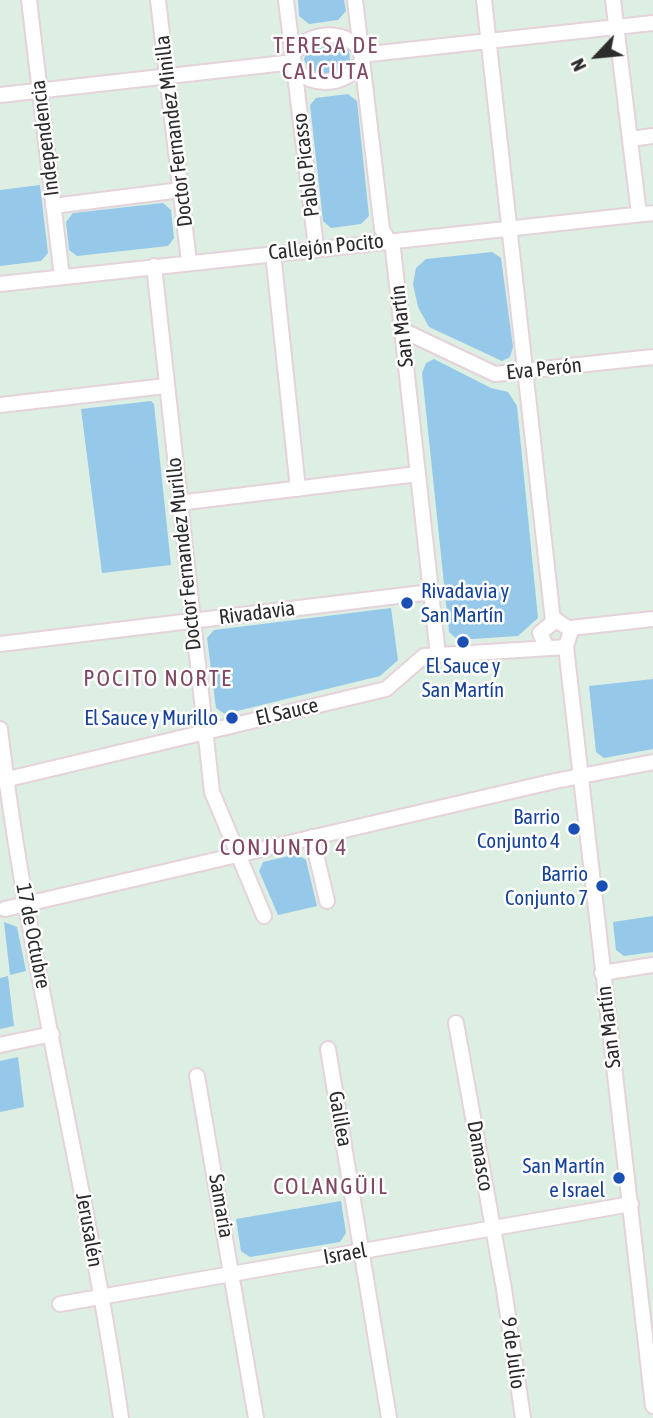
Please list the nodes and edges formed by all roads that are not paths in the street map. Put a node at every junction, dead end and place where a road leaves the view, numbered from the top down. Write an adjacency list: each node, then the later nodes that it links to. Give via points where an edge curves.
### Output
1 (29, 0): 13 (street, Independencia)
2 (158, 0): 12 (street, Doctor Fernandez Minilla)
3 (286, 0): 11 (street, Pablo Picasso)
4 (355, 0): 10 (street, San Martín)
5 (484, 0): 9 (street)
6 (613, 0): 8 (street)
7 (653, 23): 8 (street)
8 (616, 27): 9 (street); 16 (street)
9 (489, 41): 10 (street); 20 (street)
10 (362, 55): 11 (street, via 348,76 334,82 310,80); 11 (street, via 349,39 324,35 308,40); 21 (street, San Martín, via 382,229)
11 (294, 62): 12 (street); 22 (street, Pablo Picasso)
12 (167, 76): 13 (street); 17 (street, Doctor Fernandez Minilla)
13 (40, 90): 14 (street); 18 (street, Independencia)
14 (0, 95)
15 (653, 136): 16 (street)
16 (630, 139): 19 (street)
17 (181, 190): 18 (street); 24 (street, Doctor Fernandez Minilla)
18 (53, 206): 26 (street, Independencia)
19 (646, 213): 20 (street, Callejón Pocito)
20 (511, 228): 21 (street, Callejón Pocito); 30 (street)
21 (388, 240): 22 (street, Callejón Pocito); 28 (street, San Martín, via 393,249)
22 (316, 247): 23 (street, Callejón Pocito)
23 (273, 253): 24 (street, Callejón Pocito); 34 (street)
24 (189, 262): 25 (street, Callejón Pocito)
25 (154, 266): 26 (street, Callejón Pocito); 31 (street, Doctor Fernandez Murillo)
26 (62, 277): 27 (street, Callejón Pocito)
27 (0, 284)
28 (402, 330): 30 (street, Eva Perón, via 495,374); 33 (street, San Martín)
29 (653, 356): 30 (street, Eva Perón)
30 (527, 370): 39 (street)
31 (166, 386): 32 (street); 35 (street, Doctor Fernandez Murillo)
32 (0, 405)
33 (418, 474): 34 (street); 36 (street, San Martín)
34 (298, 489): 35 (street)
35 (178, 503): 38 (street, Doctor Fernandez Murillo)
36 (431, 592): 38 (street, Rivadavia); 44 (street, San Martín)
37 (653, 619): 40 (street)
38 (191, 621): 41 (street, Rivadavia); 46 (street, Doctor Fernandez Murillo)
39 (553, 621): 40 (street); 43 (street, via 540,633)
40 (570, 628): 42 (street)
41 (0, 644)
42 (566, 647): 43 (street, El Sauce); 48 (street, San Martín)
43 (547, 648): 44 (street, El Sauce)
44 (438, 655): 46 (street, El Sauce, via 424,656 386,689)
45 (0, 729): 49 (street, 17 de Octubre)
46 (205, 732): 49 (street, El Sauce); 51 (street, Doctor Fernandez Murillo, via 212,792)
47 (653, 762): 48 (street)
48 (580, 776): 50 (street); 57 (street, San Martín)
49 (3, 780): 53 (street, 17 de Octubre)
50 (312, 837): 51 (street); 52 (street)
51 (238, 854): 53 (street); 55 (street, Doctor Fernandez Murillo)
52 (327, 901)
53 (26, 904): 54 (street); 59 (street, 17 de Octubre)
54 (5, 909)
55 (264, 916)
56 (653, 965): 57 (street)
57 (602, 973): 64 (street, San Martín)
58 (456, 1023): 65 (street, Damasco)
59 (52, 1034): 60 (street); 63 (street, 17 de Octubre)
60 (0, 1045)
61 (328, 1049): 66 (street, Galilea)
62 (197, 1076): 67 (street, Samaria)
63 (66, 1101): 69 (street, Jerusalén)
64 (631, 1204): 65 (street, Israel); 71 (street, San Martín)
65 (493, 1228): 66 (street, Israel); 68 (street, Damasco)
66 (363, 1251): 67 (street, Israel); 75 (street, Galilea)
67 (233, 1273): 69 (street, Israel); 74 (street, Samaria)
68 (504, 1289): 76 (street, 9 de Julio)
69 (101, 1297): 70 (street, Israel); 73 (street, Jerusalén)
70 (60, 1304)
71 (650, 1337): 72 (street, San Martín)
72 (653, 1406)
73 (121, 1418)
74 (256, 1418)
75 (389, 1418)
76 (523, 1418)

